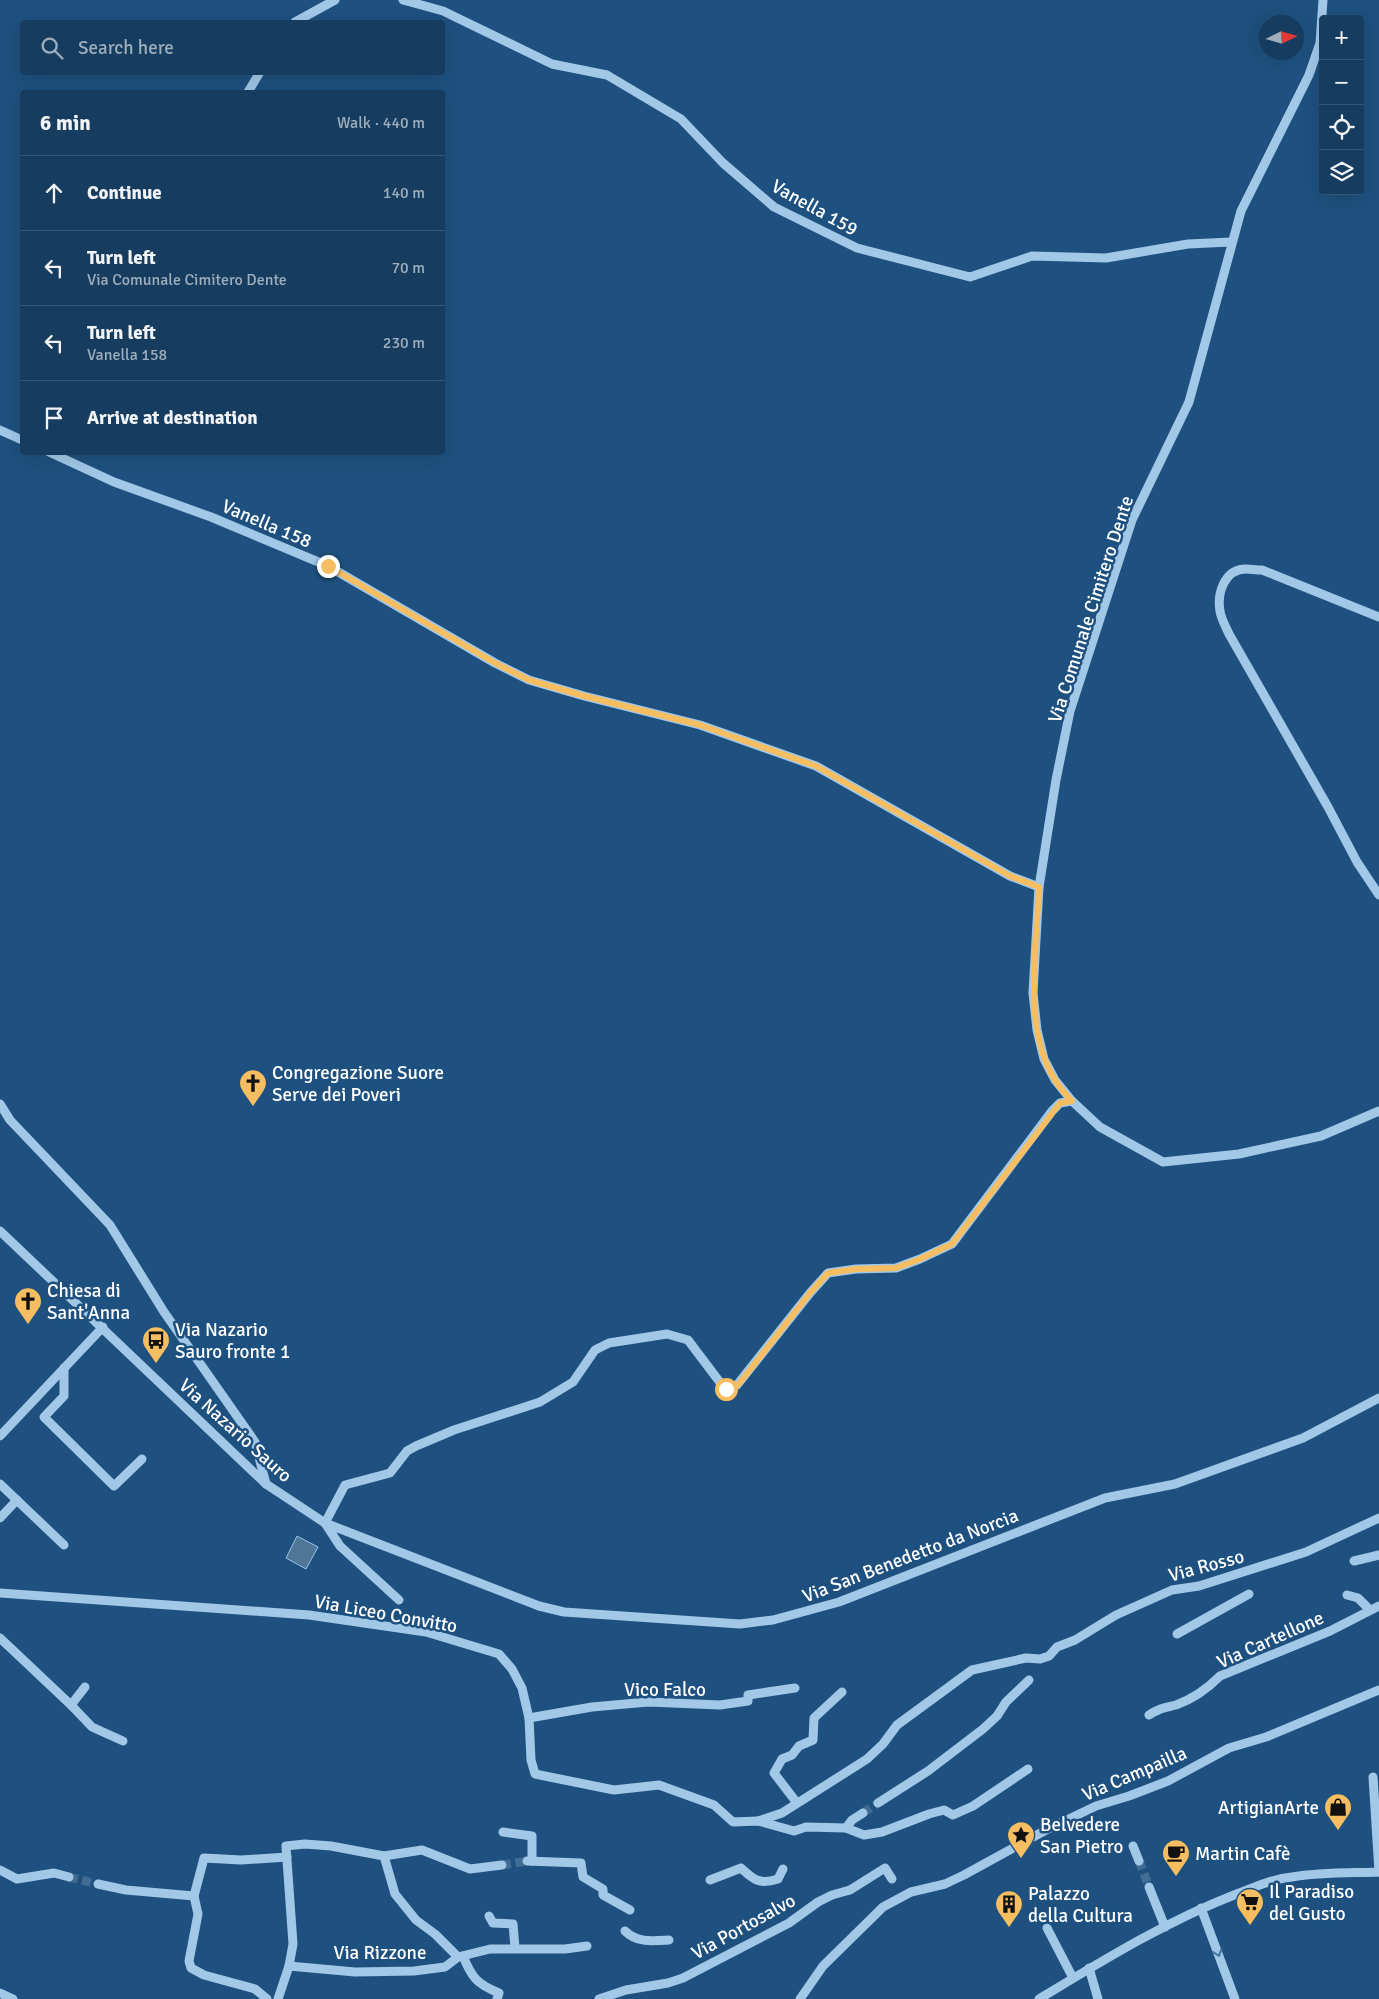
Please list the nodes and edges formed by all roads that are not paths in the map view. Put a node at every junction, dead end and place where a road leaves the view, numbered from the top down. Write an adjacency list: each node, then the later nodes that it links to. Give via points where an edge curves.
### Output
1 (335, 0): 4 (street)
2 (403, 0): 7 (street, Vanella 159, via 443,10 552,64 608,75 681,119 774,207 857,248 970,277 1032,256 1106,258 1188,244)
3 (1323, 0): 7 (street, Via Comunale Cimitero Dente, via 1320,43 1309,75 1241,211)
4 (299, 20)
5 (258, 75): 6 (street)
6 (249, 90)
7 (1231, 242): 12 (street, Via Comunale Cimitero Dente, via 1188,402 1132,520 1070,711)
8 (0, 430): 9 (street)
9 (20, 439)
10 (56, 455): 12 (street, Vanella 158, via 114,482 212,517 328,566 529,680 700,725 816,766 1010,876)
11 (1379, 617): 13 (street, via 1262,570 1232,572 1223,584 1220,598 1220,613 1229,634 1357,862)
12 (1039, 887): 14 (street, Via Comunale Cimitero Dente, via 1033,993 1037,1030 1044,1059)
13 (1379, 895)
14 (1072, 1101): 16 (street, Via Comunale Cimitero Dente, via 1100,1127 1163,1162 1239,1154 1321,1136); 28 (street, via 1060,1103 1052,1111 952,1244 896,1268 828,1273 738,1385 726,1389 688,1340 666,1334 609,1343 595,1350 573,1382 540,1402 454,1430 406,1451 390,1473 345,1484)
15 (0, 1104): 24 (street, via 10,1120 110,1225 164,1312 255,1442)
16 (1379, 1111)
17 (0, 1231): 18 (street, Via Nazario Sauro)
18 (103, 1327): 19 (street); 24 (street, Via Nazario Sauro)
19 (64, 1368): 21 (street); 22 (street, via 64,1396 44,1417 114,1486)
20 (1379, 1398): 28 (street, Via San Benedetto da Norcia, via 1303,1438 1242,1461 1174,1484 1105,1498 839,1602 789,1616 740,1624 564,1612 513,1596)
21 (0, 1436)
22 (142, 1459)
23 (0, 1484): 25 (street)
24 (266, 1484): 28 (street, Via Nazario Sauro)
25 (17, 1500): 26 (street); 29 (street)
26 (0, 1518)
27 (1379, 1518): 52 (street, Via Rosso, via 1306,1552 1199,1586 1172,1590 1057,1647 1049,1656 972,1670 897,1725 866,1759)
28 (325, 1523): 35 (street, via 340,1546)
29 (64, 1545)
30 (1379, 1555): 31 (street)
31 (1354, 1561)
32 (0, 1593): 47 (street, Via Liceo Convitto, via 309,1615 426,1632 499,1654 522,1688)
33 (1249, 1594): 38 (street)
34 (1347, 1595): 37 (street, via 1358,1598)
35 (399, 1600)
36 (1379, 1606): 37 (street, Via Cartellone)
37 (1370, 1609): 46 (street, Via Cartellone, via 1330,1631 1220,1676 1206,1690)
38 (1177, 1634)
39 (0, 1638): 45 (street)
40 (1029, 1680): 51 (street, via 982,1729 928,1771)
41 (85, 1687): 45 (street)
42 (795, 1688): 47 (street, Vico Falco, via 748,1695 748,1701 720,1705 648,1702 592,1707)
43 (1379, 1690): 90 (street, Via Campailla, via 1274,1734 1229,1748 1168,1781 1096,1806 945,1884 901,1895 883,1907 823,1966)
44 (842, 1692): 52 (street, via 814,1718 813,1740 782,1759 774,1773)
45 (71, 1705): 48 (street, via 92,1727)
46 (1150, 1715)
47 (529, 1718): 54 (street, Via Liceo Convitto, via 535,1774 614,1790 659,1785 714,1805 733,1822)
48 (123, 1741)
49 (1028, 1769): 55 (street, Via Liceo Convitto, via 973,1806 953,1815 944,1810 882,1832 864,1835)
50 (1373, 1777): 64 (street)
51 (878, 1803)
52 (798, 1804): 54 (street)
53 (863, 1812): 55 (street)
54 (758, 1821): 55 (street, Via Liceo Convitto, via 794,1831 806,1827)
55 (846, 1828)
56 (503, 1832): 72 (street, via 532,1836 530,1861 581,1863 583,1877)
57 (1133, 1846): 60 (street)
58 (384, 1856): 59 (street, via 305,1844 286,1846); 61 (street, via 422,1850 470,1869); 80 (street, via 395,1894 416,1920)
59 (286, 1857): 70 (street, via 204,1858); 81 (street, via 293,1944)
60 (1139, 1861)
61 (502, 1865)
62 (783, 1869): 66 (street, via 778,1879 769,1882 755,1881 741,1868)
63 (0, 1870): 65 (street, via 17,1879 54,1873)
64 (1379, 1872): 71 (street, via 1290,1877)
65 (69, 1877)
66 (710, 1880)
67 (892, 1880): 89 (street, Via Portosalvo, via 885,1868 850,1890 832,1894 789,1923 683,1978)
68 (98, 1884): 70 (street)
69 (1149, 1887): 74 (street)
70 (194, 1896): 86 (street, via 198,1914 189,1961 191,1968 204,1975 255,1989)
71 (1201, 1908): 74 (street); 93 (street, one-way to 93)
72 (630, 1910)
73 (489, 1916): 79 (street, via 493,1923 513,1924)
74 (1164, 1927): 82 (street)
75 (1047, 1928): 83 (street)
76 (625, 1931): 77 (street, via 633,1938)
77 (668, 1940)
78 (587, 1946): 79 (street, Via Rizzone)
79 (515, 1948): 80 (street, Via Rizzone, via 490,1949)
80 (461, 1957): 81 (street, Via Rizzone, via 445,1967 414,1972 355,1972); 88 (street, via 481,1986 499,1993)
81 (289, 1966): 87 (street)
82 (1089, 1968): 83 (street); 92 (street)
83 (1073, 1978): 91 (street)
84 (0, 1993): 85 (street)
85 (13, 1999)
86 (267, 1999)
87 (278, 1999)
88 (497, 1999)
89 (599, 1999)
90 (800, 1999)
91 (1039, 1999)
92 (1098, 1999)
93 (1235, 1999)

